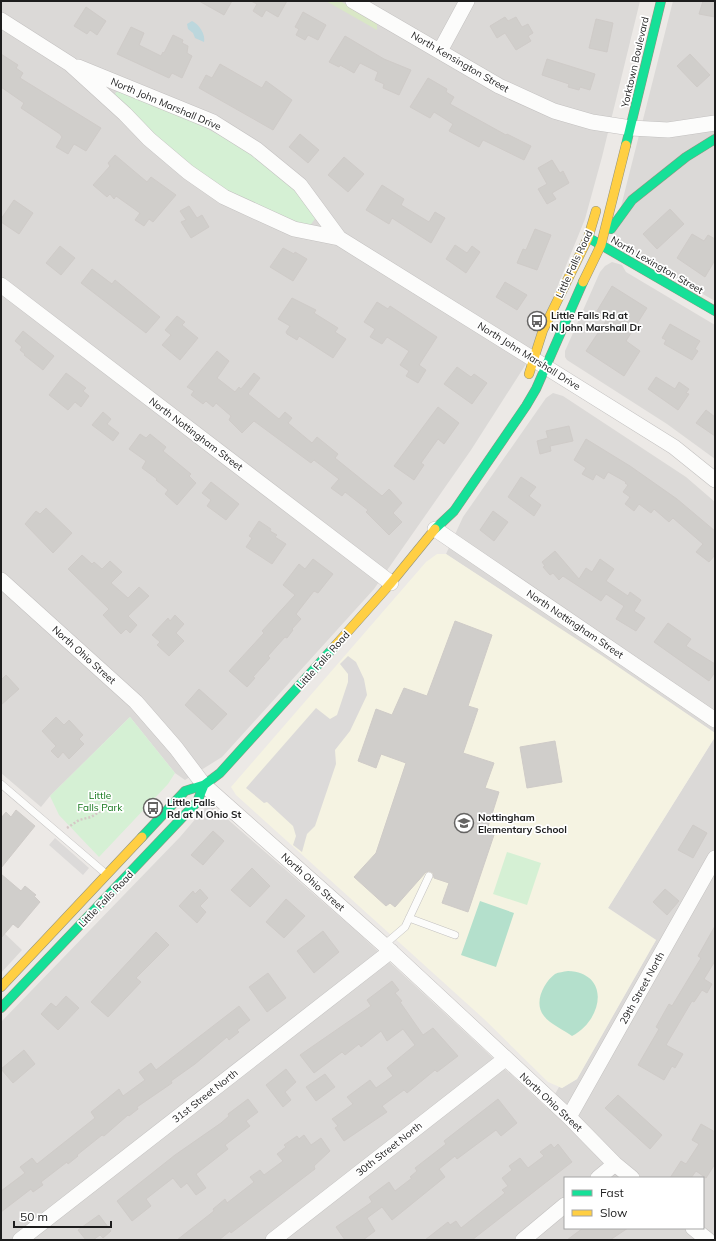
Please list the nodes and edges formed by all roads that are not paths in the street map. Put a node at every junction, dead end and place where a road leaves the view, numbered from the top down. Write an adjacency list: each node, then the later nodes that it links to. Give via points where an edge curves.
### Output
1 (353, 1): 5 (street, North Kensington Street)
2 (467, 1): 5 (street)
3 (661, 1): 8 (street, Yorktown Boulevard)
4 (1, 20): 6 (street, North John Marshall Drive)
5 (440, 51): 8 (street, North Kensington Street, via 499,86 554,111)
6 (70, 64): 11 (street, North John Marshall Drive, via 125,114 148,139 224,197 294,229); 11 (street, North John Marshall Drive, via 213,122 256,149 300,185)
7 (715, 123): 8 (street, via 668,130)
8 (621, 127): 13 (street, Little Falls Road)
9 (715, 139): 13 (street, via 686,157 627,205)
10 (600, 199): 12 (street, Little Falls Road)
11 (339, 238): 16 (street, North John Marshall Drive)
12 (588, 238): 13 (street, North Lexington Street); 16 (street, Little Falls Road, via 543,330)
13 (601, 245): 15 (street, North Lexington Street); 16 (street, Little Falls Road)
14 (1, 285): 22 (street, North Nottingham Street)
15 (715, 311)
16 (540, 363): 17 (street, Little Falls Road); 18 (street, North John Marshall Drive, via 674,447); 20 (street, Little Falls Road, via 526,406 454,511)
17 (526, 382)
18 (715, 480)
19 (441, 510): 20 (street, Little Falls Road)
20 (435, 529): 22 (street, Little Falls Road); 23 (street, North Nottingham Street)
21 (1, 580): 25 (street, North Ohio Street, via 136,702)
22 (391, 583): 25 (street, Little Falls Road, via 220,773)
23 (715, 720)
24 (1, 784): 27 (lane)
25 (204, 785): 27 (street, Little Falls Road, via 185,790); 29 (street, Little Falls Road, via 197,802); 32 (street, North Ohio Street)
26 (715, 858): 36 (street, 29th Street North)
27 (107, 875): 29 (lane); 33 (street, Little Falls Road)
28 (429, 876): 30 (lane)
29 (119, 885): 34 (street, Little Falls Road)
30 (410, 918): 31 (lane); 32 (lane)
31 (455, 935)
32 (388, 948): 35 (street, North Ohio Street); 42 (street, 31st Street North)
33 (1, 987)
34 (1, 1008)
35 (505, 1059): 36 (street, North Ohio Street); 43 (street, 30th Street North)
36 (569, 1117): 37 (street, North Ohio Street)
37 (614, 1164): 38 (street); 39 (street, North Ohio Street)
38 (599, 1177)
39 (631, 1177)
40 (564, 1206): 44 (street)
41 (694, 1229): 45 (street)
42 (20, 1240)
43 (273, 1240)
44 (523, 1240)
45 (708, 1240)

